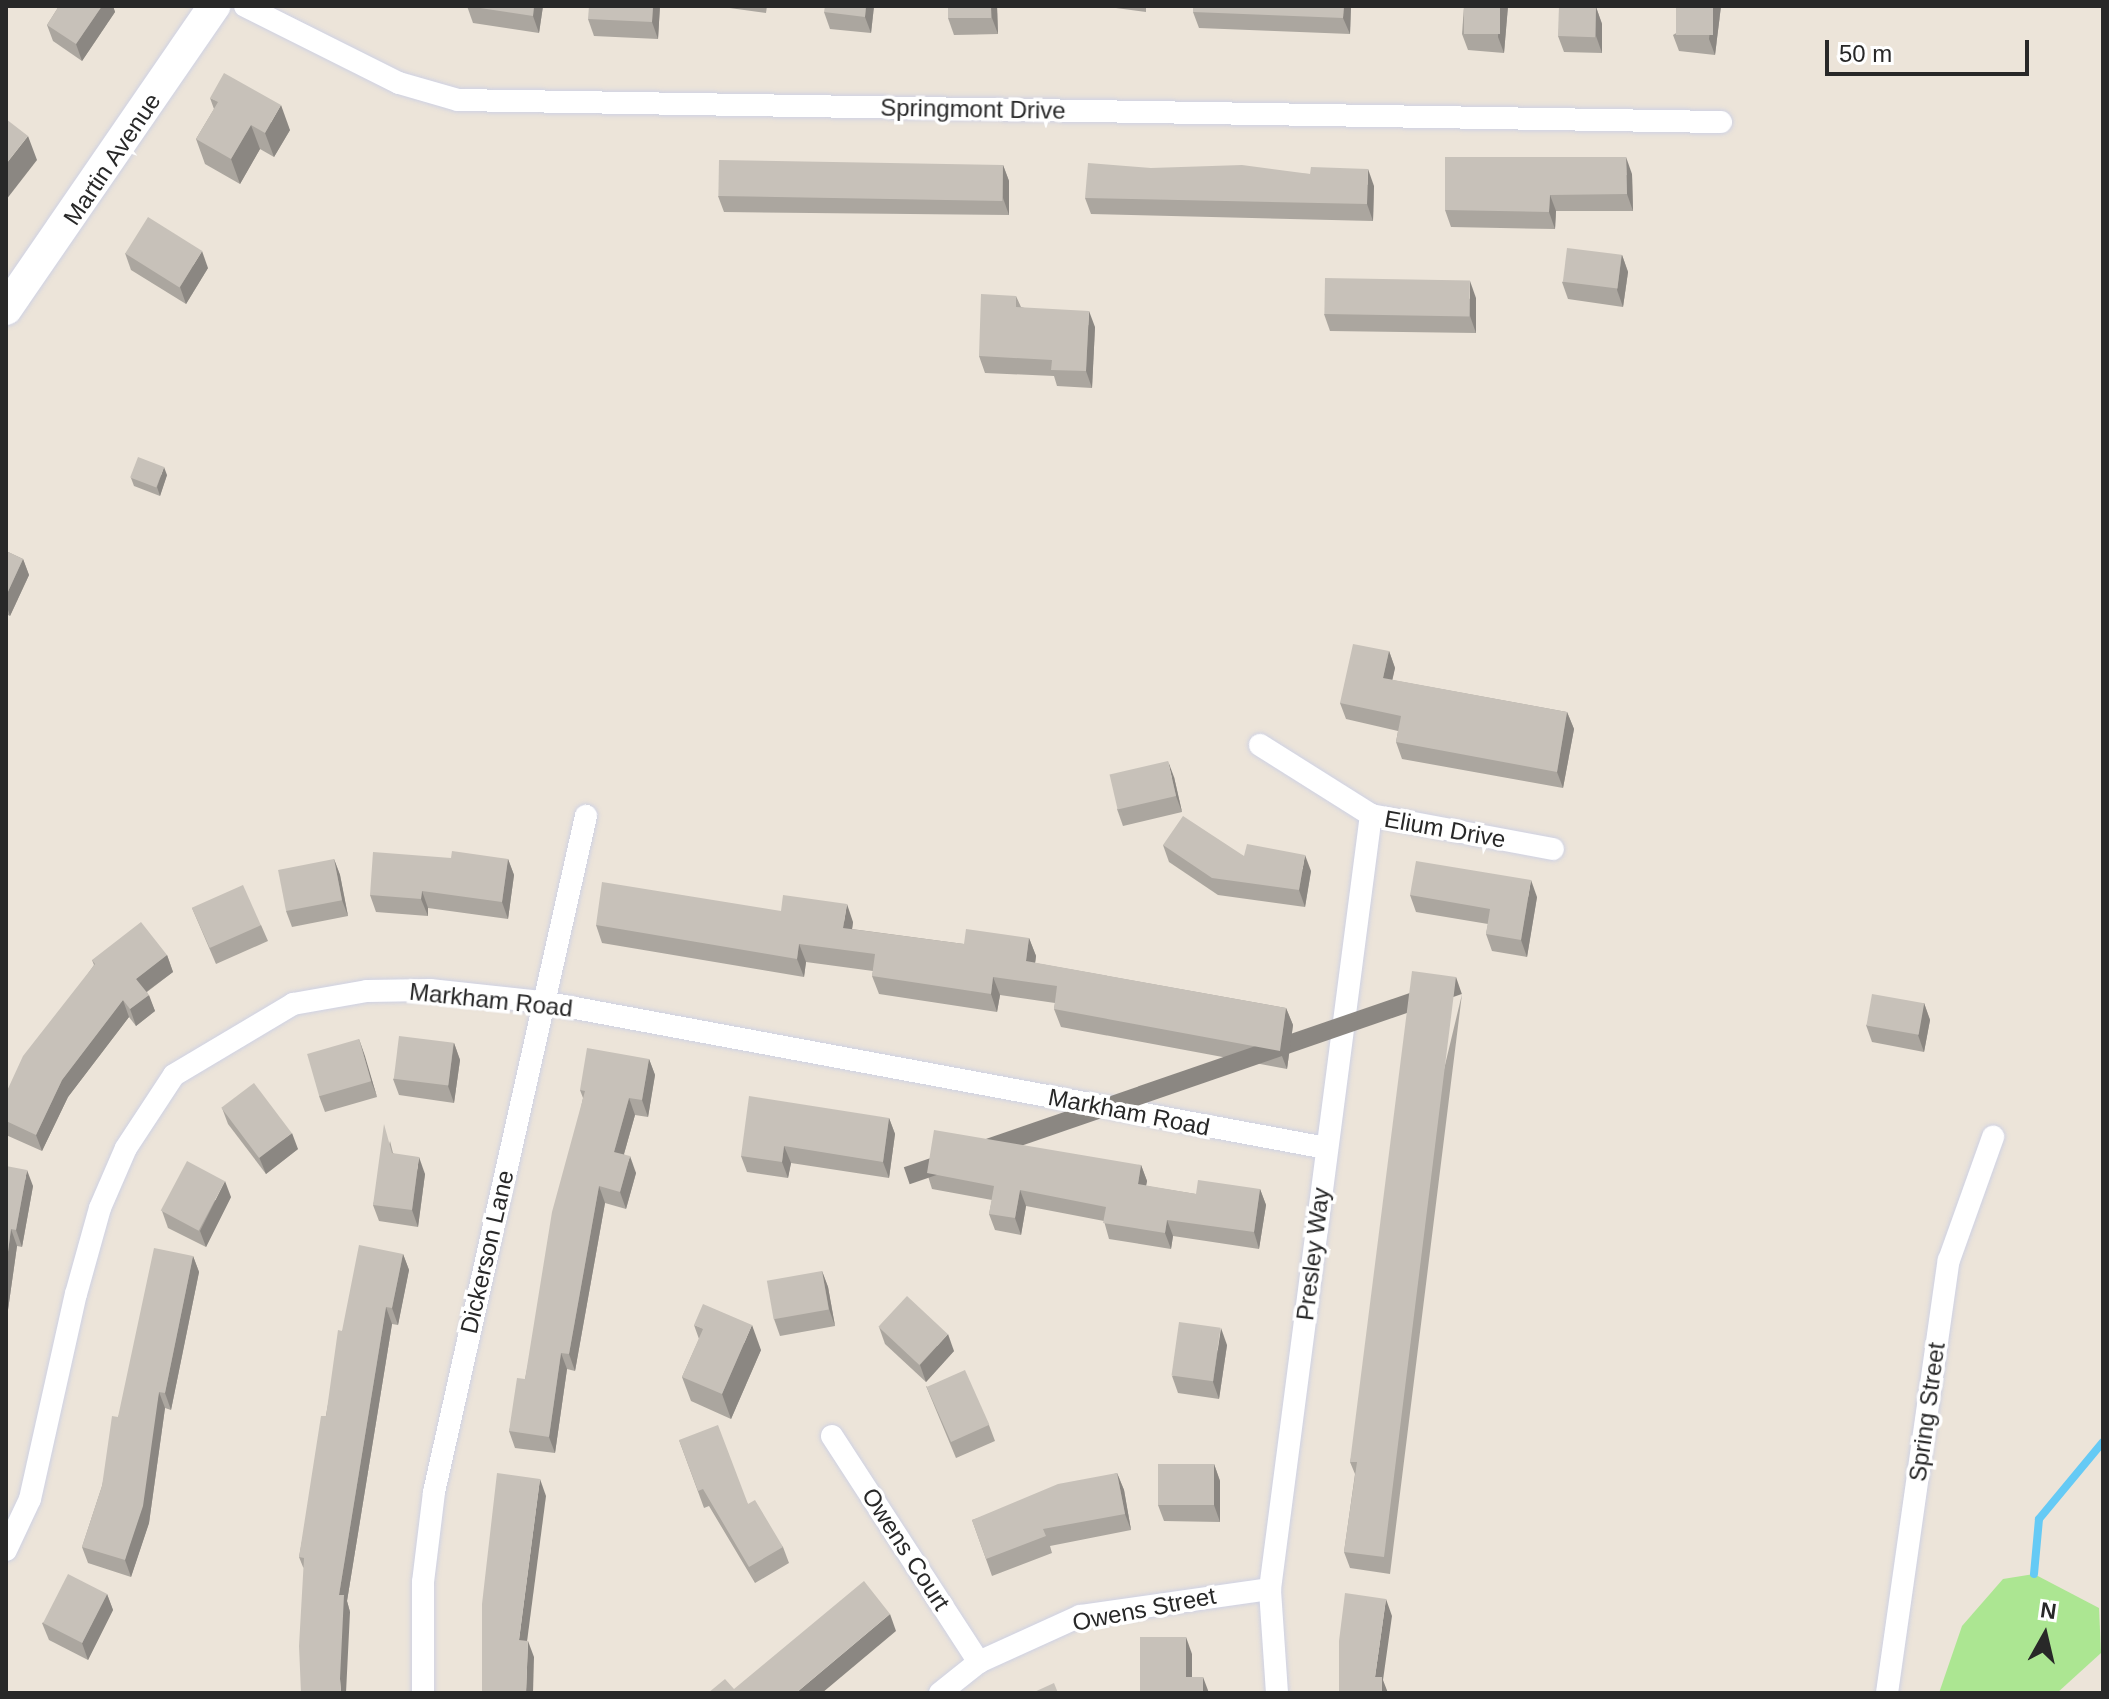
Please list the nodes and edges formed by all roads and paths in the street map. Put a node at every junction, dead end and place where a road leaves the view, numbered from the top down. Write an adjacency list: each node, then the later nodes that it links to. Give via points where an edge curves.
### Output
1 (214, 6): 4 (street, Martin Avenue)
2 (245, 6): 3 (street, Springmont Drive, via 399,83 458,100)
3 (1721, 122)
4 (6, 309)
5 (1260, 745): 6 (street, Elium Drive)
6 (1371, 815): 8 (street, Elium Drive); 11 (street, Presley Way)
7 (586, 816): 9 (street, Dickerson Lane)
8 (1553, 849)
9 (543, 1002): 11 (street, Markham Road); 13 (street, Markham Road, via 430,990 367,991 293,1004 174,1075 126,1148 100,1208 30,1499); 16 (street, Dickerson Lane, via 434,1492 423,1582)
10 (1993, 1137): 19 (street, Spring Street, via 1949,1260)
11 (1326, 1148): 14 (street, Presley Way)
12 (832, 1436): 15 (street, Owens Court)
13 (6, 1550)
14 (1270, 1589): 15 (street, Owens Street, via 1080,1616); 18 (street, Presley Way)
15 (979, 1662): 17 (street, Owens Street)
16 (423, 1693)
17 (940, 1693)
18 (1277, 1693)
19 (1887, 1693)

